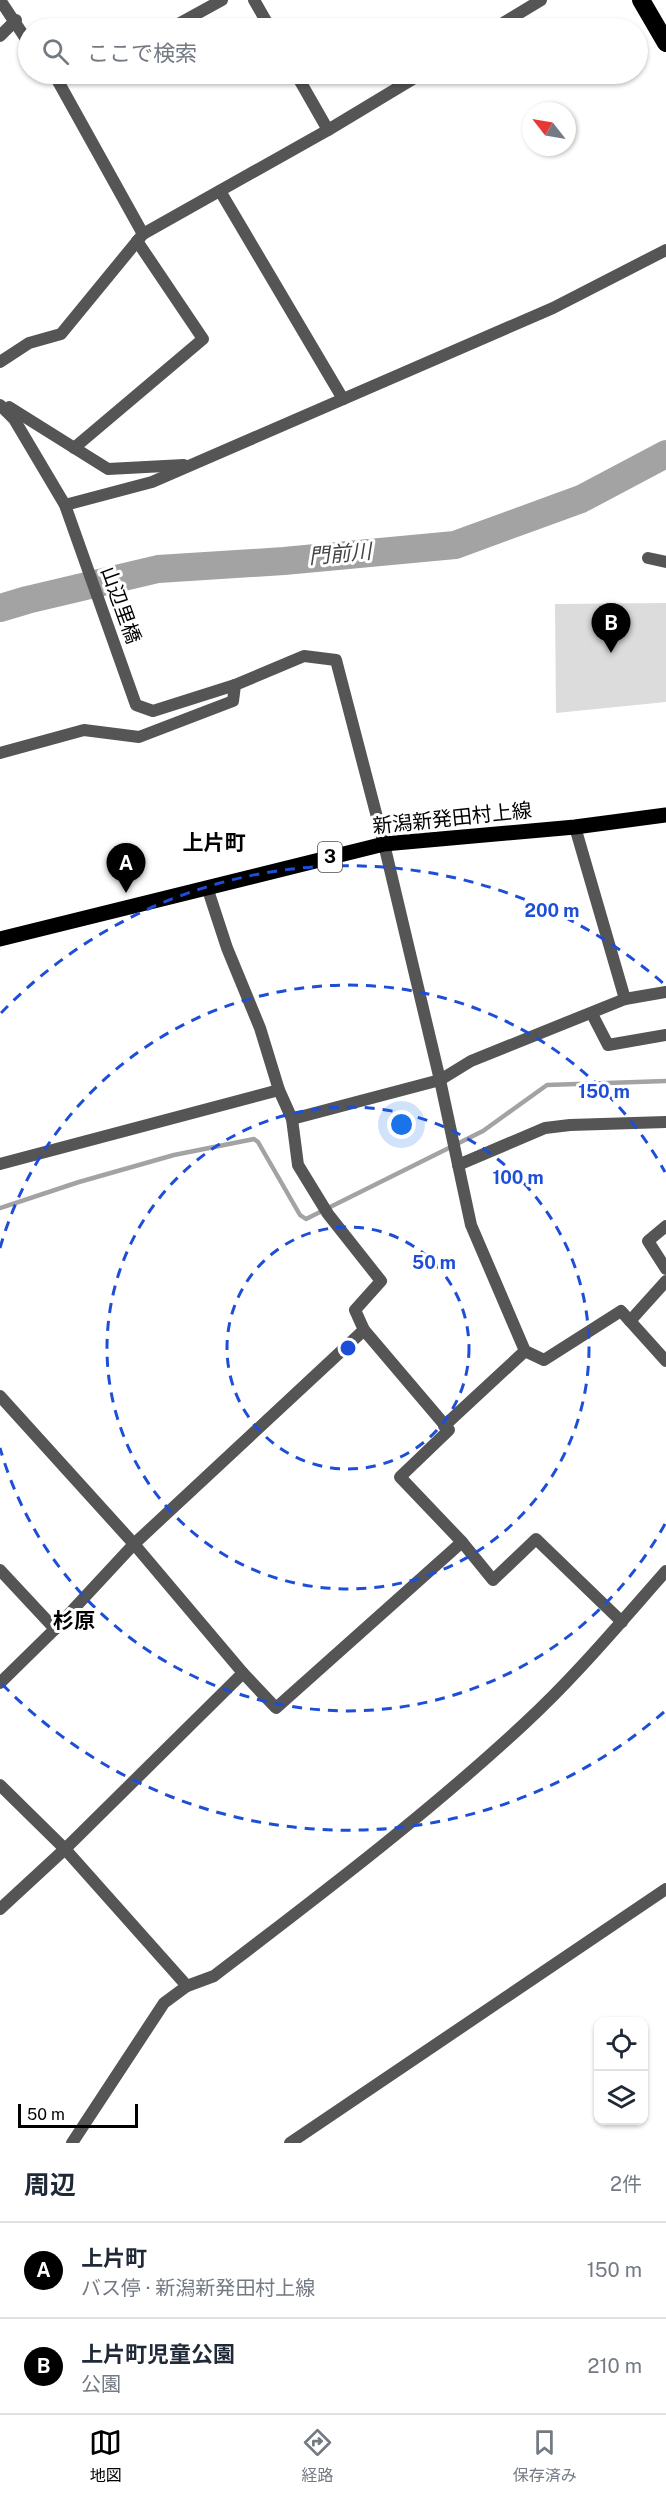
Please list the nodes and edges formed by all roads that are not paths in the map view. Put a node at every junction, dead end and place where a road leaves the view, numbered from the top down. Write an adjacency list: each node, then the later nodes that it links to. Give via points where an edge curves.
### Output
1 (0, 0): 9 (street)
2 (222, 0): 6 (street)
3 (254, 0): 7 (street)
4 (541, 0): 8 (street)
5 (641, 0): 12 (highway)
6 (189, 18)
7 (264, 18)
8 (511, 18)
9 (15, 20): 10 (street); 11 (street)
10 (18, 25)
11 (0, 36)
12 (666, 43)
13 (59, 84): 18 (street)
14 (302, 84): 16 (street)
15 (404, 84): 16 (street)
16 (328, 130): 17 (street)
17 (220, 191): 18 (street); 21 (street)
18 (140, 237): 20 (street, via 61,334 29,343); 23 (street, via 203,339)
19 (666, 250): 21 (street, via 553,308)
20 (0, 362)
21 (343, 399): 24 (street)
22 (0, 403): 23 (street); 25 (street, 山辺里橋, via 14,419)
23 (74, 448): 24 (street, via 108,468)
24 (191, 465): 25 (street, via 152,482)
25 (65, 505): 28 (street, 山辺里橋, via 136,705 153,711)
26 (648, 558): 27 (street)
27 (666, 562)
28 (235, 685): 29 (street, via 233,701 140,737 84,730); 32 (street, via 304,656 336,660)
29 (0, 753)
30 (666, 815): 31 (main road, 新潟新発田村上線 / 3)
31 (575, 827): 32 (main road, 新潟新発田村上線 / 3); 36 (street)
32 (384, 844): 33 (main road, 新潟新発田村上線 / 3); 39 (street)
33 (207, 887): 34 (main road, 新潟新発田村上線 / 3); 40 (street)
34 (0, 939)
35 (666, 992): 36 (street)
36 (625, 999): 37 (street)
37 (592, 1014): 38 (street, via 608,1045); 39 (street, via 471,1061)
38 (666, 1035)
39 (440, 1080): 41 (street); 44 (street)
40 (279, 1090): 41 (street); 43 (street)
41 (292, 1119): 49 (street, via 298,1165 328,1214 381,1281 355,1310)
42 (666, 1122): 44 (street, via 545,1128)
43 (0, 1164)
44 (458, 1165): 50 (street, via 471,1225)
45 (666, 1226): 46 (street, via 648,1241)
46 (666, 1269)
47 (666, 1281): 48 (street)
48 (630, 1321): 50 (street, via 621,1311 544,1360); 51 (street)
49 (364, 1330): 53 (street); 55 (street)
50 (525, 1351): 53 (street)
51 (666, 1361)
52 (0, 1396): 55 (street)
53 (444, 1426): 54 (street, via 449,1430 400,1477)
54 (462, 1542): 58 (street, via 493,1580 536,1539); 60 (street, via 276,1708)
55 (134, 1544): 59 (street); 60 (street)
56 (0, 1570): 59 (street)
57 (666, 1571): 58 (street)
58 (622, 1622): 66 (street, via 526,1723 443,1797 214,1976)
59 (55, 1629): 61 (street)
60 (243, 1673): 63 (street)
61 (0, 1683)
62 (0, 1785): 63 (street)
63 (65, 1849): 65 (street); 66 (street)
64 (666, 1888): 68 (street)
65 (0, 1909)
66 (186, 1986): 67 (street, via 164,2003)
67 (72, 2143)
68 (290, 2143)

